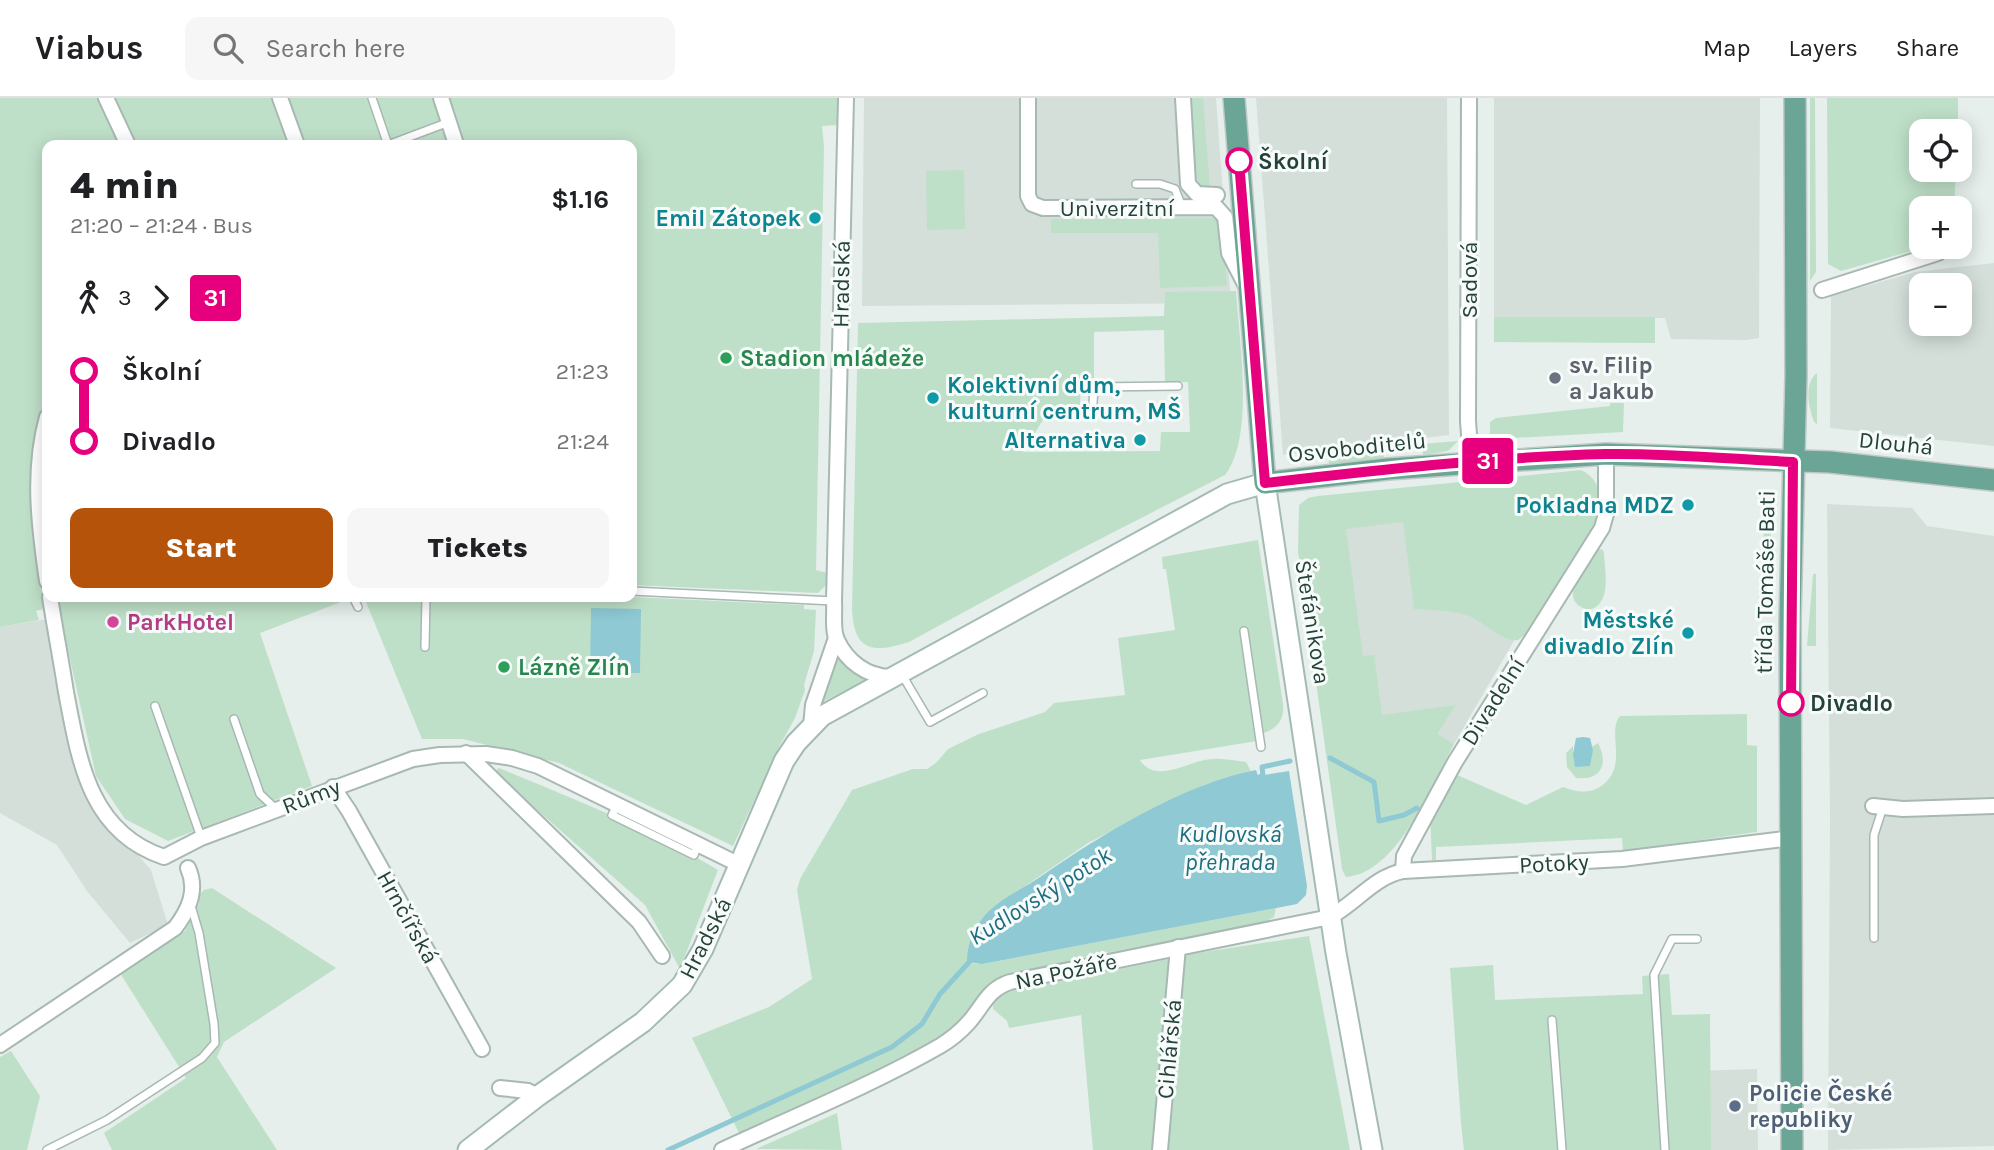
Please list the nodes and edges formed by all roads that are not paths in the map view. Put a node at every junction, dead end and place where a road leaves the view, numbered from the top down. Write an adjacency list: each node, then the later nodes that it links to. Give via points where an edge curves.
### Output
1 (106, 98): 12 (street)
2 (280, 98): 13 (street)
3 (372, 98): 14 (lane)
4 (441, 98): 11 (street)
5 (846, 98): 33 (street, Hradská)
6 (1028, 98): 19 (street, Univerzitní, via 1028,196 1032,204 1044,208)
7 (1183, 98): 18 (street, via 1188,184 1197,194)
8 (1234, 98): 22 (main road, Štefánikova)
9 (1469, 98): 28 (street, Sadová)
10 (1795, 98): 27 (main road, třída Tomáše Bati)
11 (450, 122): 15 (lane); 16 (street)
12 (126, 140)
13 (295, 140)
14 (386, 140)
15 (401, 140)
16 (455, 140)
17 (1136, 184): 19 (lane, via 1175,189)
18 (1217, 195)
19 (1182, 207): 22 (street, Univerzitní, via 1216,207 1223,214 1229,253)
20 (1922, 259): 21 (street)
21 (1822, 290)
22 (1249, 291): 30 (main road, Štefánikova)
23 (1178, 386): 24 (lane, via 1094,387)
24 (1093, 403)
25 (42, 440): 31 (street, via 38,488)
26 (1606, 454): 27 (main road, Osvoboditelů); 28 (main road, Osvoboditelů); 56 (street, Divadelní, via 1602,528 1455,762 1404,856)
27 (1793, 462): 29 (main road, Dlouhá); 53 (main road, třída Tomáše Bati)
28 (1471, 463): 30 (main road, Osvoboditelů)
29 (1994, 480)
30 (1265, 483): 41 (street, Osvoboditelů, via 1227,494); 58 (street, Štefánikova)
31 (42, 549)
32 (637, 591): 33 (lane)
33 (834, 601): 39 (street, Hradská)
34 (51, 602): 52 (street, Růmy, via 75,743 91,790 104,811 122,834 142,849 164,857)
35 (356, 602): 37 (lane)
36 (426, 602): 40 (lane)
37 (358, 607)
38 (1244, 631): 46 (lane)
39 (836, 638): 41 (street, via 869,674); 45 (street, Hradská, via 813,705)
40 (425, 646)
41 (895, 675): 42 (lane, via 930,722); 45 (street, Hradská)
42 (983, 693)
43 (155, 706): 52 (lane)
44 (234, 719): 51 (lane, via 260,794)
45 (811, 726): 54 (street, Hradská, via 784,761)
46 (1261, 747)
47 (466, 753): 48 (street, Růmy, via 413,759); 54 (street, Růmy, via 538,766); 62 (street, via 639,922)
48 (333, 787): 51 (street, Růmy); 65 (street, Hrnčířská)
49 (1878, 806): 50 (street); 59 (lane)
50 (1994, 806)
51 (276, 809): 52 (street, Růmy)
52 (201, 838)
53 (1791, 838): 56 (street, Potoky, via 1622,859); 75 (main road, třída Tomáše Bati)
54 (740, 865): 67 (street, Hradská, via 704,950 673,995)
55 (188, 868): 57 (street, via 194,882)
56 (1403, 871): 58 (street, Potoky, via 1385,877)
57 (190, 902): 64 (street, via 175,928); 68 (lane, via 215,1043 202,1058 107,1120)
58 (1330, 917): 61 (street, Na Požáře); 72 (street, Štefánikova)
59 (1874, 938)
60 (1697, 939): 74 (lane, via 1672,939 1654,975)
61 (1178, 947): 70 (street, Na Požáře, via 1003,985 940,1046 835,1101); 71 (street, Cihlářská)
62 (662, 956)
63 (1552, 1020): 73 (lane)
64 (0, 1045)
65 (482, 1049)
66 (500, 1088): 67 (street)
67 (538, 1096): 69 (street, Hradská)
68 (47, 1150)
69 (468, 1150)
70 (722, 1150)
71 (1160, 1150)
72 (1372, 1150)
73 (1562, 1150)
74 (1665, 1150)
75 (1792, 1150)

